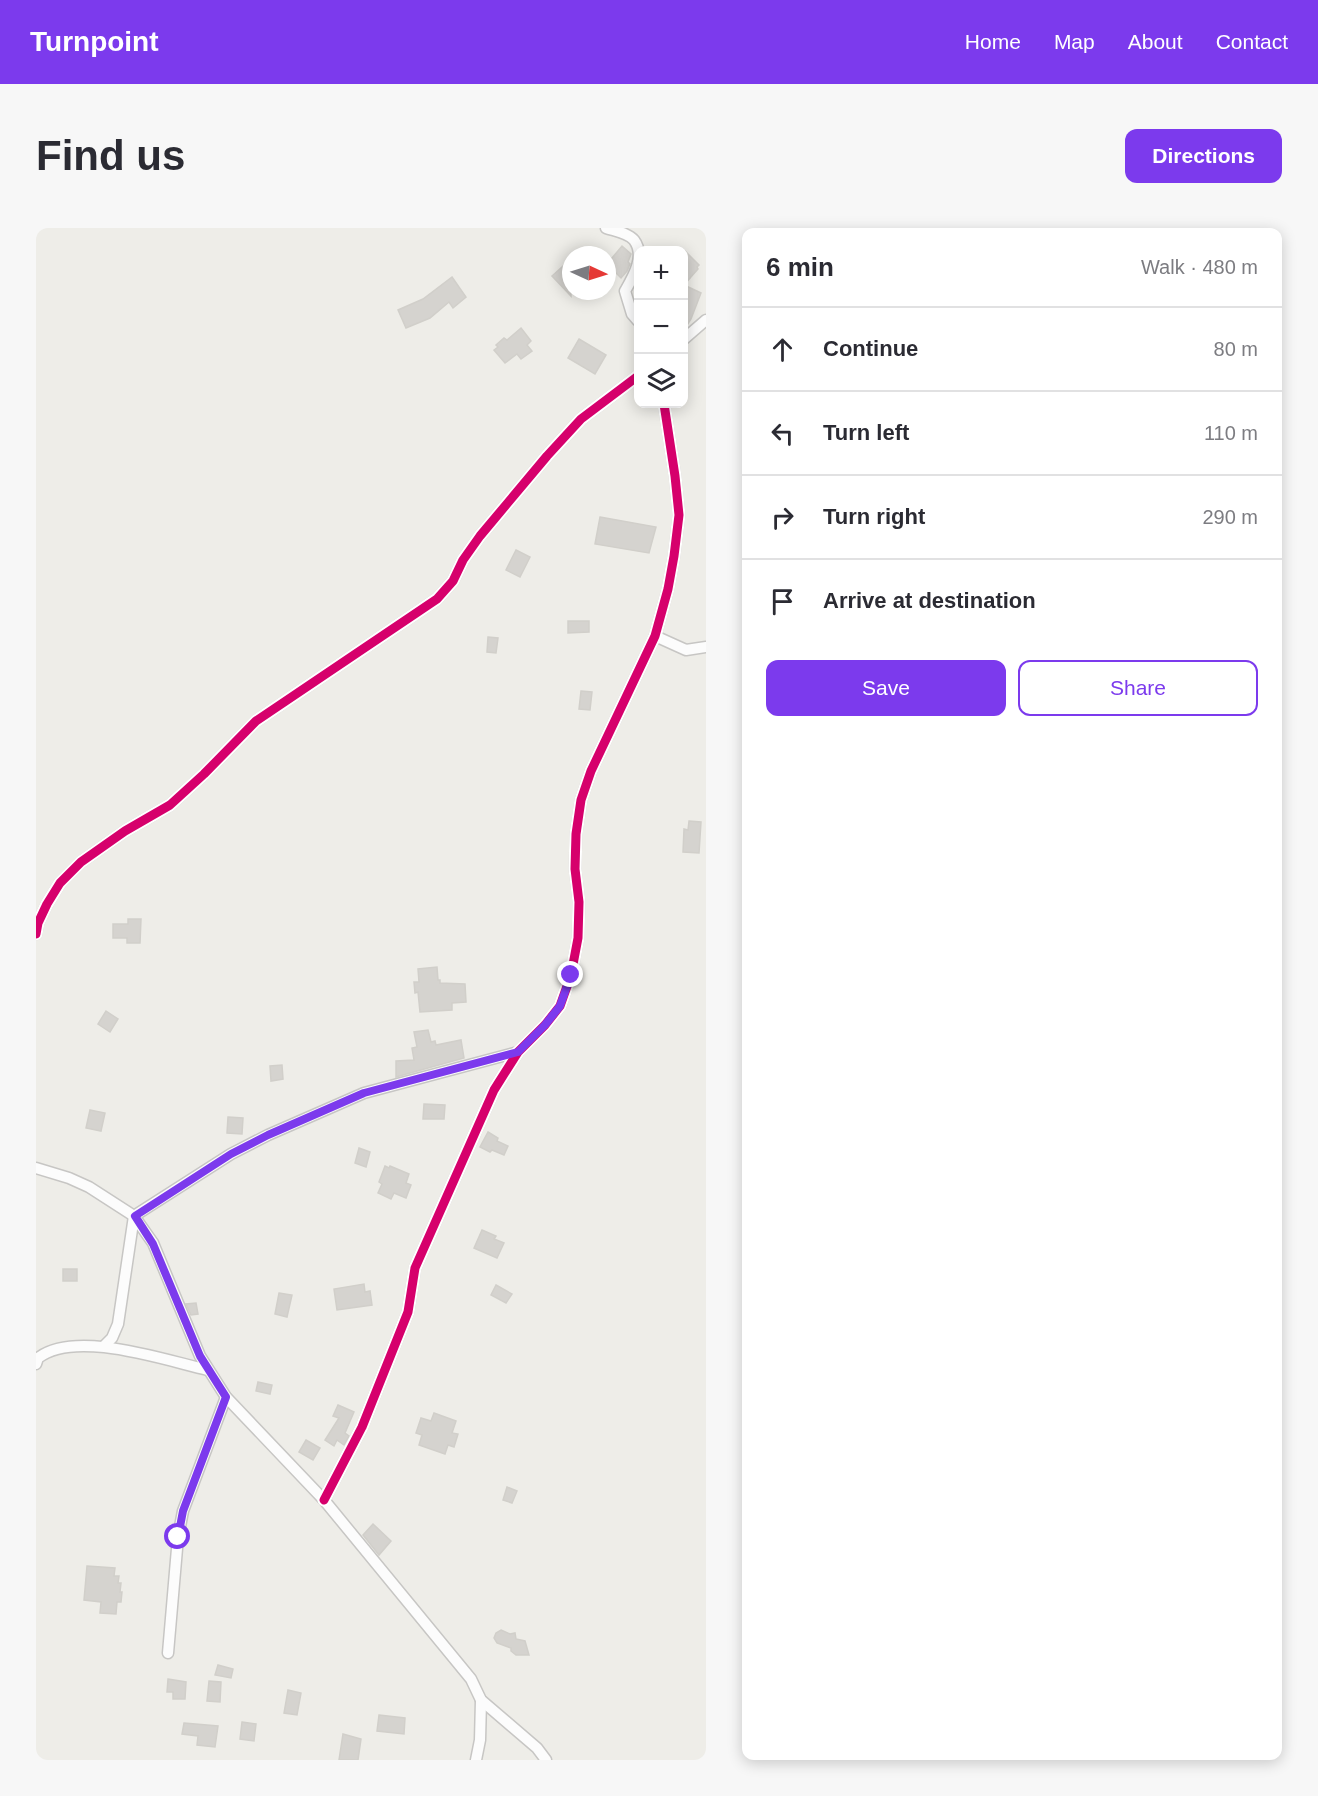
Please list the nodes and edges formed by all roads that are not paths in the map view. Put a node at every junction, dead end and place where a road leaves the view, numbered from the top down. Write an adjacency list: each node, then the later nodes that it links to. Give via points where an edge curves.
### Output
1 (606, 228): 2 (street, via 633,239 638,250 637,271 625,291)
2 (634, 316)
3 (706, 320): 4 (street)
4 (688, 336)
5 (634, 380): 9 (street, via 581,419 554,449 480,536 453,581 437,599 256,721 170,806 81,862 60,883)
6 (665, 408): 7 (street, via 679,515 670,578)
7 (655, 636): 8 (street, via 686,650); 10 (street, via 581,800 575,857 578,938 571,975 560,1006)
8 (706, 647)
9 (36, 934)
10 (518, 1052): 12 (street, via 364,1093 240,1149); 17 (street, via 494,1090 428,1237 415,1268 408,1312 362,1427)
11 (36, 1168): 12 (street, via 89,1187)
12 (135, 1216): 13 (street, via 118,1324); 15 (street, via 153,1244)
13 (104, 1346): 14 (street, via 57,1347 38,1358); 15 (street)
14 (36, 1364)
15 (208, 1370): 16 (street)
16 (226, 1397): 17 (street); 18 (street, via 183,1511)
17 (324, 1500): 19 (street, via 471,1679)
18 (168, 1653)
19 (481, 1700): 20 (street); 21 (street)
20 (476, 1760)
21 (546, 1760)

